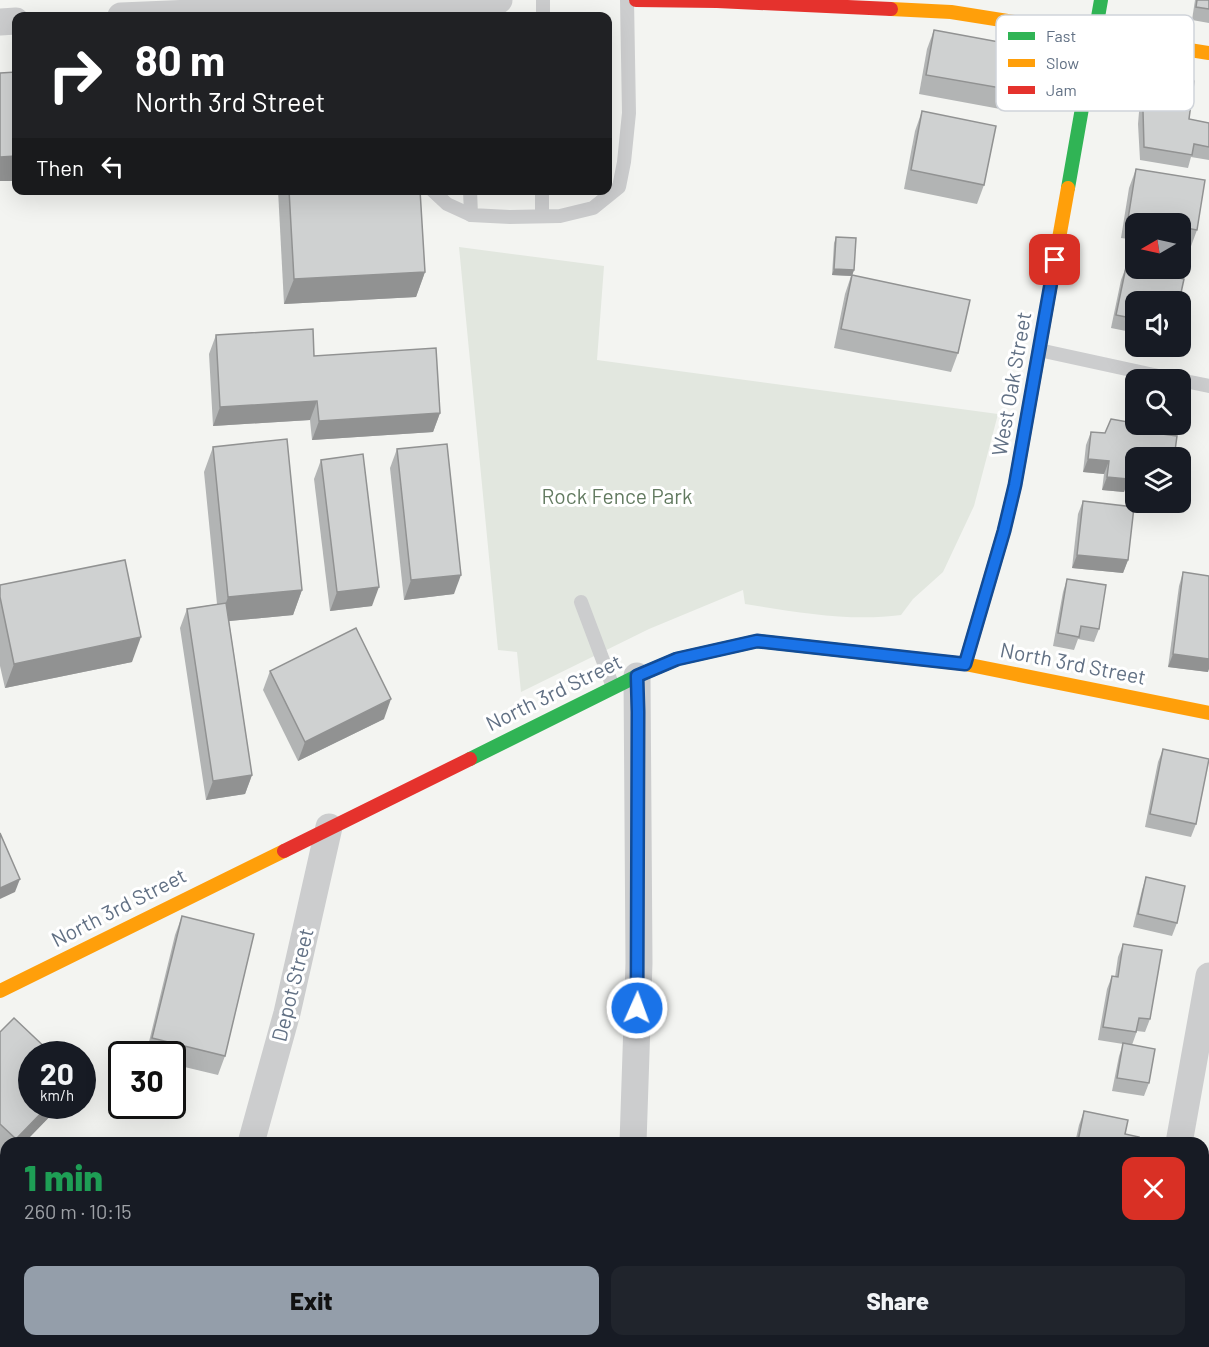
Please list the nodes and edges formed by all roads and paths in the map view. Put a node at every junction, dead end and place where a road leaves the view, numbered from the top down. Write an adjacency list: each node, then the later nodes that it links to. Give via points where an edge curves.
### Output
1 (499, 0): 6 (street)
2 (627, 0): 14 (lane, via 629,113 619,187)
3 (636, 0): 5 (main road)
4 (1101, 0): 9 (main road, West Oak Street)
5 (837, 3): 10 (main road)
6 (464, 9): 7 (street)
7 (411, 10): 8 (street)
8 (139, 11)
9 (1098, 15)
10 (996, 20)
11 (1194, 51): 12 (main road)
12 (1209, 53)
13 (1082, 111): 21 (main road, West Oak Street)
14 (612, 193)
15 (437, 195): 19 (lane)
16 (470, 195): 19 (lane)
17 (542, 195): 20 (lane)
18 (609, 195): 20 (lane, via 593,208)
19 (471, 215): 20 (lane)
20 (542, 216)
21 (1039, 350): 22 (lane); 26 (main road, West Oak Street, via 1015,485)
22 (1128, 369)
23 (1191, 382): 24 (lane)
24 (1209, 386)
25 (581, 602): 27 (lane)
26 (965, 664): 27 (main road, North 3rd Street, via 757,641 677,659); 28 (main road, North 3rd Street)
27 (625, 682): 29 (main road, North 3rd Street); 33 (street, via 639,963)
28 (1209, 713)
29 (329, 827): 31 (main road, North 3rd Street); 32 (street, Depot Street, via 287,1013)
30 (1209, 976): 34 (street)
31 (0, 991)
32 (253, 1137)
33 (633, 1137)
34 (1180, 1137)

